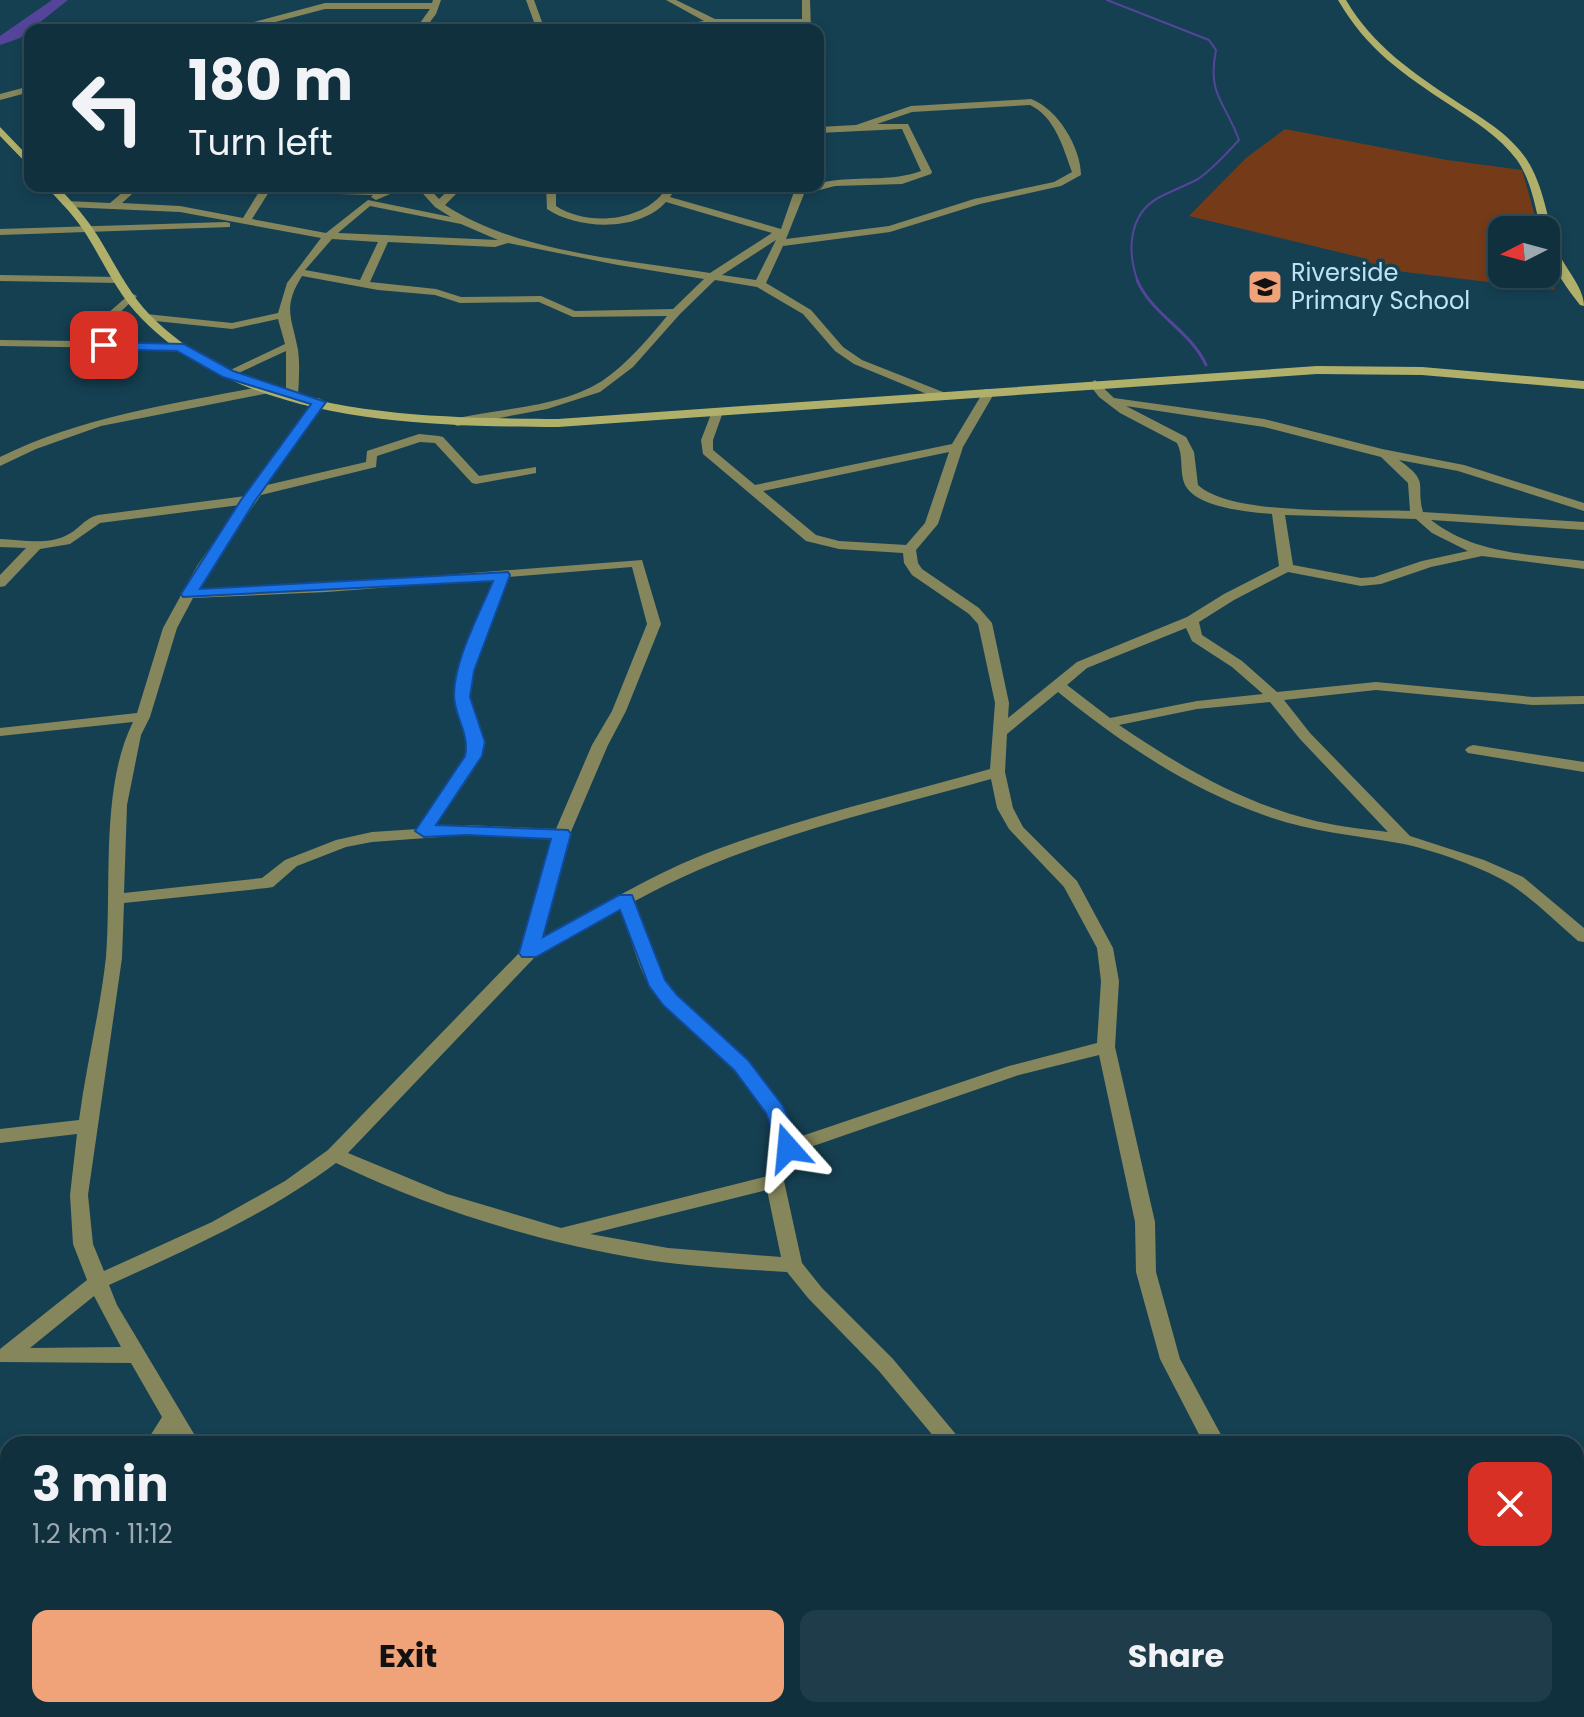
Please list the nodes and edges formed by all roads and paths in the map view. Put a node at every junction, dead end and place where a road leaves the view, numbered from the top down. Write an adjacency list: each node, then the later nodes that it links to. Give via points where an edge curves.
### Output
1 (530, 0): 11 (street)
2 (670, 0): 8 (street)
3 (821, 0): 7 (street)
4 (1342, 0): 52 (street, via 1357,27 1390,57 1496,133 1523,160 1553,254)
5 (364, 2): 6 (street); 9 (street)
6 (437, 3): 10 (street)
7 (807, 4): 14 (street)
8 (713, 22): 12 (street); 13 (street)
9 (257, 24)
10 (423, 24)
11 (537, 24)
12 (697, 24)
13 (760, 24)
14 (806, 24)
15 (24, 91): 16 (street)
16 (0, 97)
17 (858, 128): 19 (street); 21 (street, via 905,126 927,172 902,181); 42 (street, via 911,109 1031,102 1059,129 1077,173 1057,184 978,201 890,229)
18 (0, 130): 20 (street)
19 (824, 130)
20 (24, 157)
21 (824, 186)
22 (56, 192): 33 (street)
23 (129, 192): 34 (street)
24 (262, 192): 36 (street)
25 (383, 192): 32 (street)
26 (427, 192): 35 (street)
27 (453, 192): 35 (street)
28 (551, 192): 31 (street, via 551,207 581,220 632,216)
29 (665, 192): 31 (street)
30 (799, 193): 42 (street)
31 (666, 199): 42 (street)
32 (368, 203): 37 (street); 41 (street)
33 (67, 204): 34 (street); 39 (street)
34 (114, 205): 36 (street, via 180,209)
35 (439, 205): 37 (street)
36 (245, 222): 38 (street)
37 (466, 223): 44 (street)
38 (260, 225): 39 (street); 41 (street)
39 (87, 228): 40 (street); 48 (street)
40 (0, 232)
41 (325, 236): 43 (street); 45 (street)
42 (781, 236): 46 (street); 50 (street)
43 (384, 239): 44 (street, via 495,244); 49 (street)
44 (508, 240): 46 (street)
45 (299, 272): 49 (street); 54 (street)
46 (713, 276): 50 (street); 53 (street)
47 (0, 278): 48 (street)
48 (119, 280): 51 (street)
49 (364, 284): 53 (street, via 460,300 541,299 583,315)
50 (760, 284): 66 (street, via 807,312 839,349 858,362)
51 (131, 296): 55 (street); 57 (street)
52 (1584, 303)
53 (676, 312): 71 (street, via 653,340 598,388)
54 (283, 315): 55 (street, via 232,326); 58 (street)
55 (146, 317): 59 (street)
56 (0, 343): 57 (street)
57 (79, 345): 59 (street)
58 (291, 345): 60 (street); 65 (street)
59 (179, 347): 60 (street)
60 (228, 374): 63 (street)
61 (1095, 384): 62 (street, via 1328,370 1422,371); 64 (street); 67 (street)
62 (1584, 385)
63 (270, 389): 65 (street); 75 (street, via 72,429)
64 (989, 392): 66 (street); 73 (street)
65 (292, 395): 68 (street)
66 (939, 395): 69 (street)
67 (1110, 401): 70 (street); 72 (street)
68 (319, 402): 71 (street); 78 (street)
69 (717, 412): 71 (street, via 558,423); 77 (street, via 707,451)
70 (1209, 413): 72 (street); 74 (street)
71 (454, 423)
72 (1155, 426): 80 (street, via 1187,446 1190,483 1197,493 1226,504)
73 (957, 447): 77 (street); 85 (street, via 931,524)
74 (1382, 453): 79 (street, via 1476,472); 81 (street, via 1412,478)
75 (0, 462)
76 (532, 470): 78 (street, via 476,480 439,440 419,438 371,454 372,464)
77 (754, 489): 85 (street, via 823,543)
78 (251, 496): 84 (street, via 98,519 87,522 71,540); 91 (street)
79 (1584, 507)
80 (1278, 510): 81 (street); 88 (street)
81 (1421, 517): 82 (street); 86 (street)
82 (1584, 526)
83 (0, 543): 84 (street)
84 (38, 543): 90 (street)
85 (909, 549): 100 (street, via 917,572 985,623 999,679)
86 (1482, 552): 87 (street); 88 (street, via 1376,581)
87 (1584, 565)
88 (1286, 568): 92 (street)
89 (502, 575): 91 (street); 105 (street, via 466,671 462,697 477,742 473,756); 106 (street, via 637,563 654,616 652,634)
90 (0, 583)
91 (189, 594): 96 (street, via 170,628)
92 (1192, 620): 93 (street, via 1094,659); 94 (street, via 1197,638 1237,664)
93 (1057, 684): 97 (street); 100 (street)
94 (1275, 699): 95 (street, via 1376,686 1533,701); 97 (street, via 1197,705); 107 (street)
95 (1584, 700)
96 (143, 717): 98 (street); 108 (street, via 126,764 119,805)
97 (1108, 723): 107 (street, via 1216,791 1300,822)
98 (20, 730): 99 (street); 101 (street)
99 (0, 732)
100 (999, 733): 104 (street)
101 (0, 739)
102 (1473, 750): 103 (street)
103 (1584, 767)
104 (997, 772): 109 (street, via 756,841 674,873); 112 (street, via 1005,808 1017,829 1071,885 1105,948 1110,981)
105 (424, 831): 106 (street); 108 (street, via 342,843 291,863 267,883)
106 (562, 834): 111 (street)
107 (1404, 839): 110 (street, via 1517,881)
108 (115, 899): 113 (street, via 114,958)
109 (626, 899): 111 (street); 115 (street, via 656,982 741,1065 776,1111)
110 (1584, 937)
111 (529, 953): 116 (street)
112 (1106, 1047): 115 (street, via 1015,1070); 127 (street, via 1145,1222 1146,1272 1156,1317 1170,1359)
113 (87, 1126): 114 (street); 120 (street, via 79,1195 83,1244)
114 (0, 1136)
115 (788, 1148): 117 (street)
116 (335, 1155): 118 (street, via 385,1180); 120 (street, via 219,1227)
117 (775, 1181): 118 (street); 119 (street)
118 (563, 1234): 119 (street, via 685,1257)
119 (793, 1265): 126 (street)
120 (98, 1282): 121 (street); 122 (street)
121 (136, 1355): 122 (street); 123 (street)
122 (3, 1356)
123 (174, 1417): 124 (street); 125 (street)
124 (161, 1436)
125 (185, 1436)
126 (946, 1436)
127 (1211, 1436)

